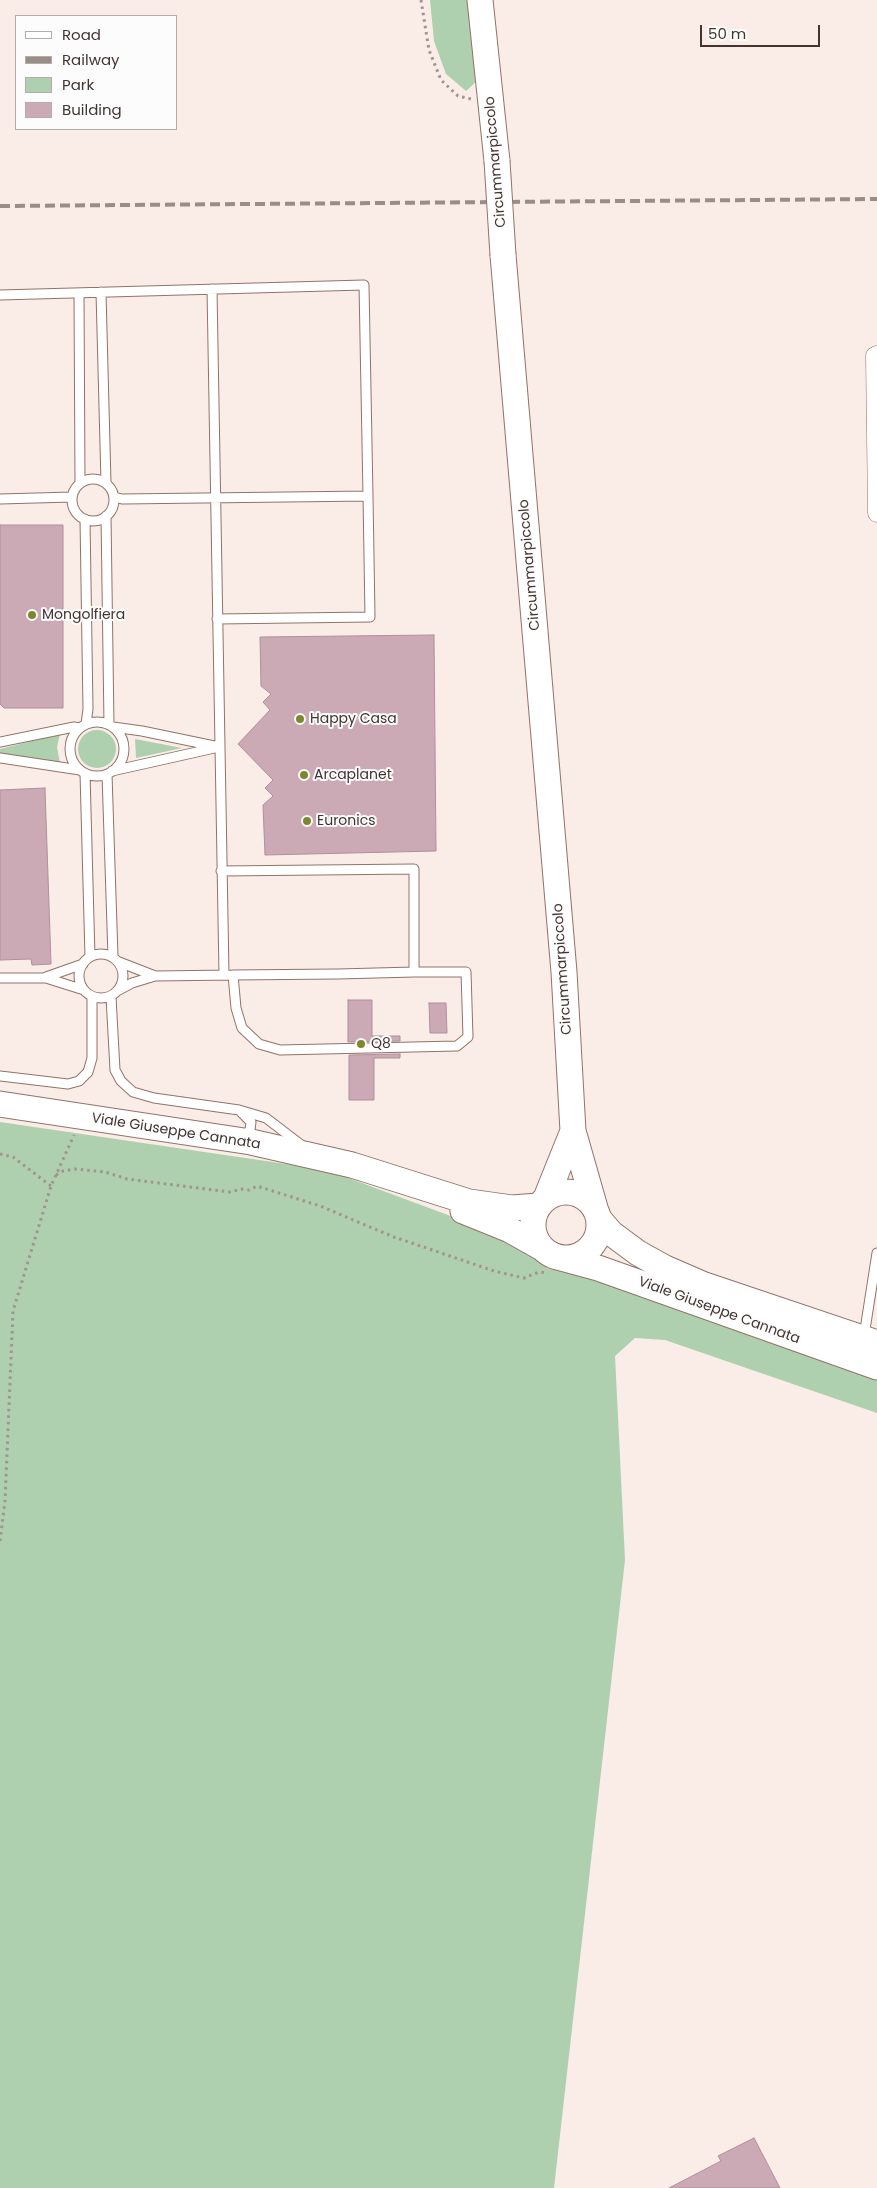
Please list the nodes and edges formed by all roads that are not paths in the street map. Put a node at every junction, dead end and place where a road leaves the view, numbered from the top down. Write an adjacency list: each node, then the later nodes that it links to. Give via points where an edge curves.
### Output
1 (480, 0): 40 (street, Circummarpiccolo, bridge, via 497,161 563,962)
2 (212, 289): 3 (lane); 9 (lane, via 364,285); 13 (lane)
3 (101, 292): 4 (lane); 8 (lane)
4 (79, 293): 5 (lane); 7 (lane)
5 (0, 295)
6 (877, 355): 14 (street)
7 (80, 483): 8 (lane, via 93,479); 10 (lane)
8 (106, 483): 11 (lane)
9 (368, 496): 13 (lane); 17 (lane, via 370,617)
10 (72, 497): 12 (lane); 16 (lane, via 75,510)
11 (114, 497): 13 (lane); 15 (lane, via 114,504)
12 (0, 498)
13 (216, 498): 17 (lane)
14 (877, 513)
15 (106, 516): 16 (lane, via 96,521); 19 (lane)
16 (85, 519): 18 (lane, via 88,709)
17 (218, 619): 21 (lane)
18 (83, 726): 19 (lane, via 100,722); 20 (lane); 23 (lane, via 72,738 70,748 73,762)
19 (111, 726): 21 (lane); 24 (lane, via 120,736 124,748 121,761)
20 (0, 742)
21 (219, 747): 24 (lane); 25 (lane)
22 (0, 758): 23 (lane)
23 (83, 772): 24 (lane, via 93,776); 26 (lane)
24 (110, 772): 27 (lane)
25 (222, 871): 28 (lane, via 414,868); 29 (lane)
26 (86, 960): 27 (lane, via 101,954); 32 (lane); 33 (lane, via 79,977)
27 (116, 960): 30 (lane); 34 (lane, via 124,976)
28 (414, 972): 29 (lane); 29 (lane, via 466,972 468,1037 457,1046 280,1050 259,1044 242,1028)
29 (228, 975): 30 (lane)
30 (155, 976): 34 (lane)
31 (0, 978): 32 (lane)
32 (46, 978): 33 (lane)
33 (84, 990): 35 (lane)
34 (119, 991): 36 (lane)
35 (92, 997): 36 (lane); 37 (lane, via 92,1058 88,1072 79,1081 68,1084)
36 (111, 997): 39 (lane, via 115,1070 133,1092)
37 (0, 1076)
38 (0, 1104): 41 (street, Viale Giuseppe Cannata)
39 (238, 1110): 41 (lane, via 251,1122 250,1130); 42 (lane, via 266,1118)
40 (572, 1131): 44 (street, Circummarpiccolo); 45 (street, Circummarpiccolo)
41 (238, 1141): 42 (street, Viale Giuseppe Cannata)
42 (316, 1156): 43 (street, Viale Giuseppe Cannata)
43 (352, 1164): 44 (street, Viale Giuseppe Cannata, via 469,1202 512,1208); 47 (street, Viale Giuseppe Cannata, via 510,1230)
44 (542, 1202): 45 (street, via 556,1193 567,1191 583,1196); 47 (street, via 533,1217 532,1228)
45 (597, 1213): 47 (street, via 600,1229 590,1248 582,1255); 48 (street, Viale Giuseppe Cannata, via 611,1233 665,1268 702,1284)
46 (877, 1253): 48 (lane)
47 (552, 1260): 49 (street, Viale Giuseppe Cannata, via 598,1268)
48 (870, 1341)
49 (877, 1367)

